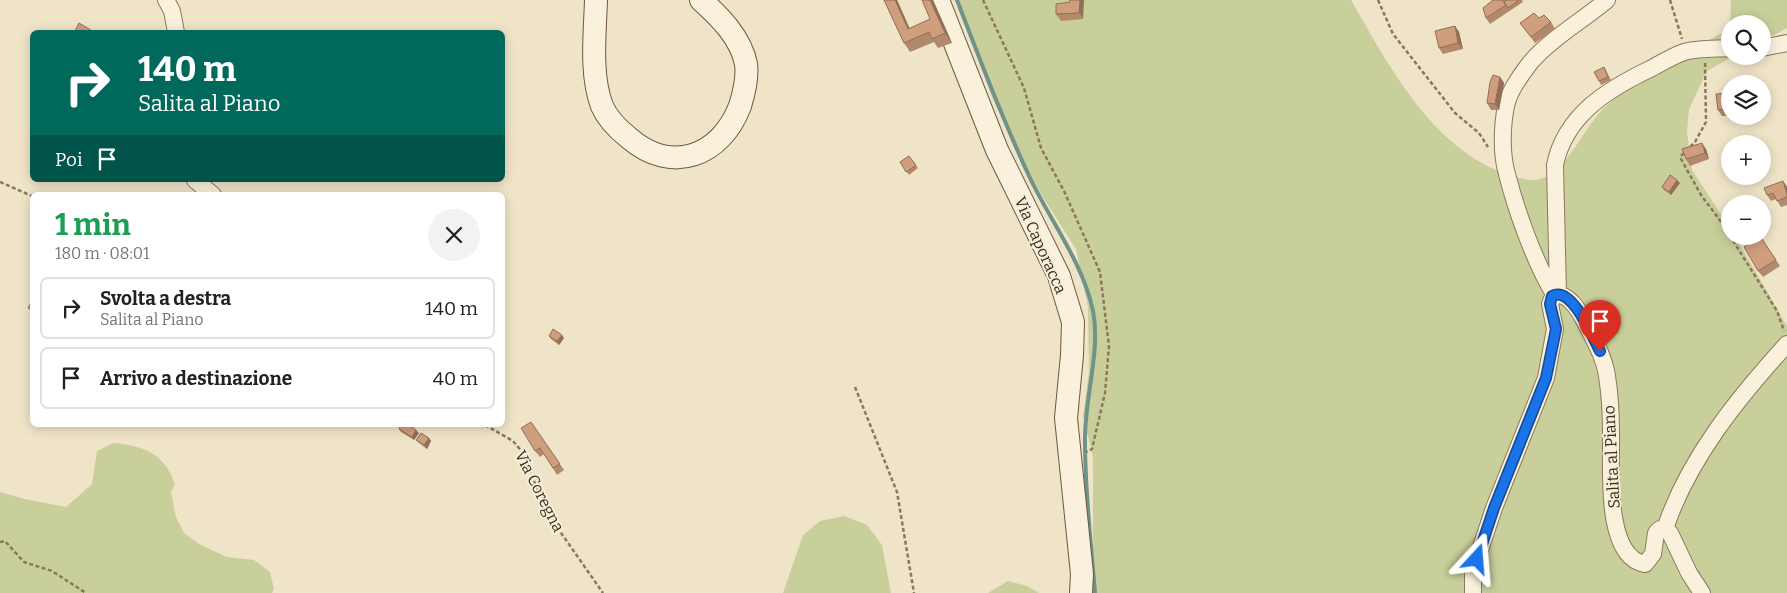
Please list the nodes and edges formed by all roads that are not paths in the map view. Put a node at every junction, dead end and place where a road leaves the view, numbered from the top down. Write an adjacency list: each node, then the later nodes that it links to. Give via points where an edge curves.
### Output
1 (166, 0): 6 (street)
2 (596, 0): 3 (street, via 596,68 602,107 614,123 640,146 656,154 680,157 704,151 717,142 735,118 745,88 746,66 737,42)
3 (701, 0)
4 (938, 0): 15 (street, Via Caporacca, via 996,150 1059,276 1070,312 1072,355 1066,418 1082,574)
5 (1607, 0): 12 (street, via 1531,62 1506,104 1503,132 1506,173 1536,257)
6 (176, 30)
7 (1787, 43): 8 (street)
8 (1771, 46)
9 (1721, 48): 12 (street, via 1683,52 1611,89 1570,127 1558,150 1555,166)
10 (197, 182): 11 (street)
11 (209, 192)
12 (1556, 294): 14 (street, Salita al Piano, via 1570,300 1578,310 1600,351 1607,376 1613,515 1628,554 1633,560 1645,564 1653,554 1656,533); 16 (street, via 1550,304 1556,329 1546,378 1494,508 1473,574)
13 (1786, 338): 14 (street, via 1686,479)
14 (1665, 529): 17 (street)
15 (1081, 593)
16 (1473, 593)
17 (1702, 593)

